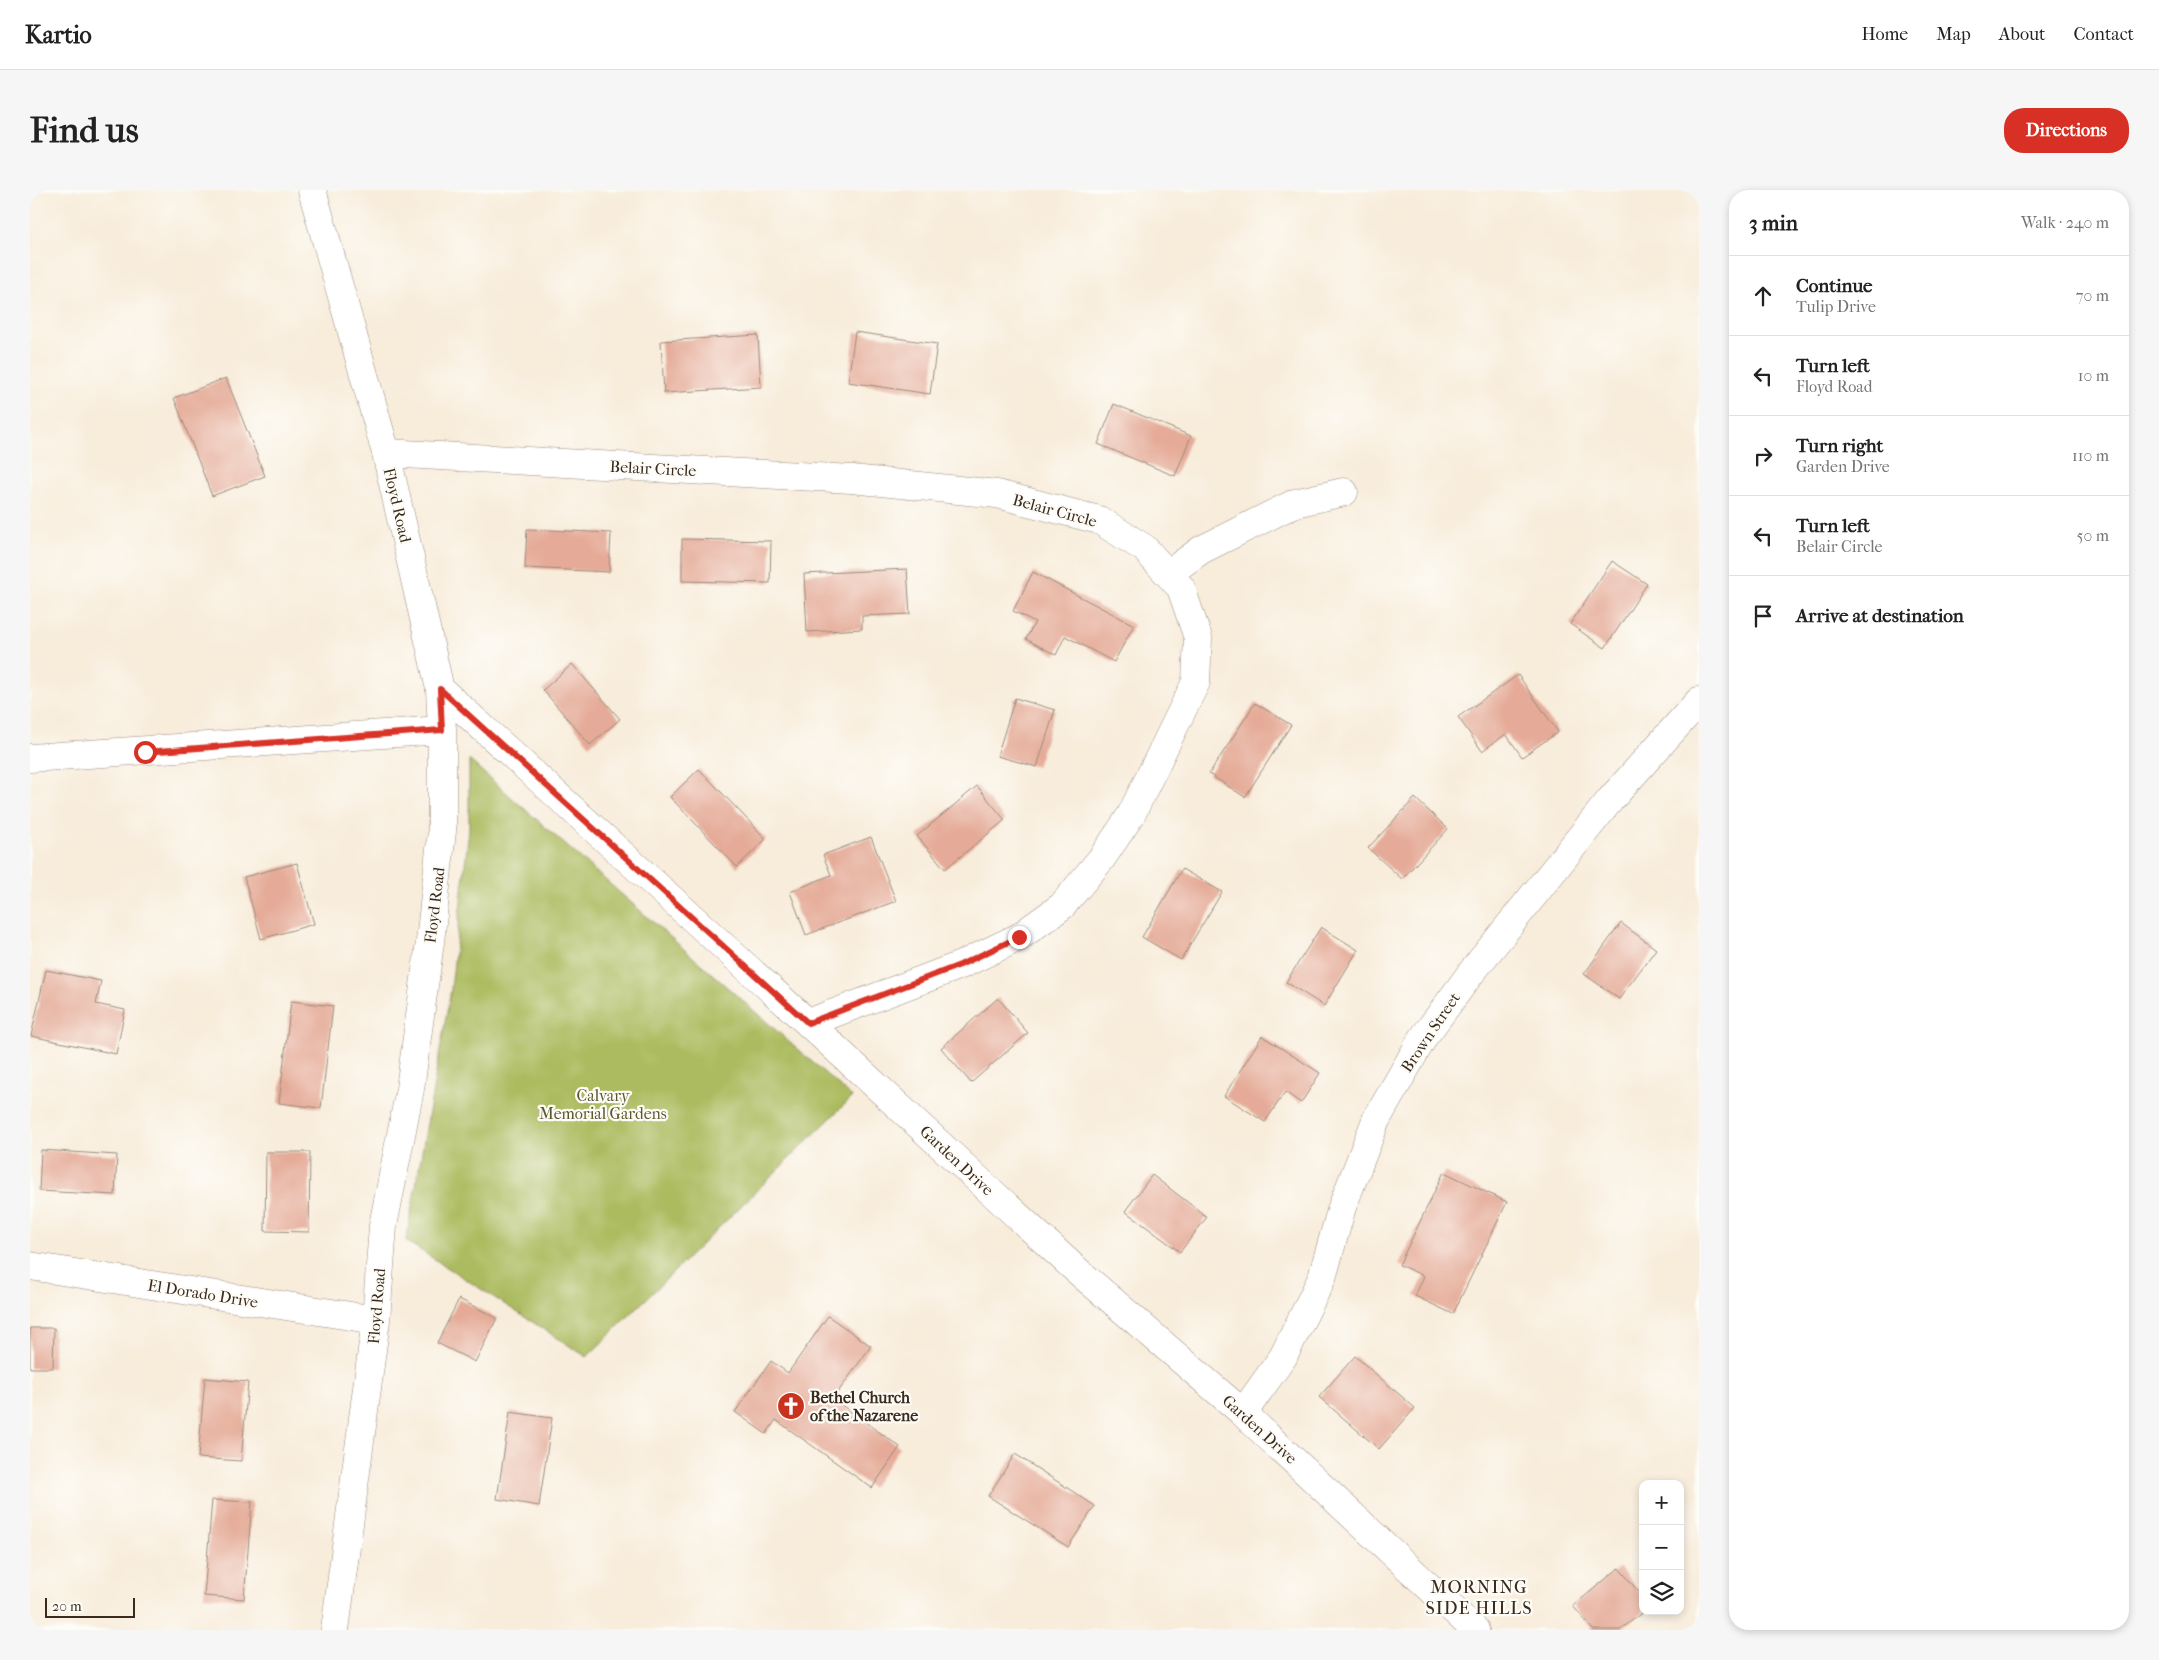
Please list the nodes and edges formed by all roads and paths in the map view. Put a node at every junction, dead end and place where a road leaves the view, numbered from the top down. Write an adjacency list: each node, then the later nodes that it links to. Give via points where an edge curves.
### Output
1 (312, 190): 2 (street, Floyd Road)
2 (386, 453): 4 (street, Belair Circle, via 852,479 997,494 1099,520 1144,548); 5 (street, Floyd Road)
3 (1344, 492): 4 (street, via 1295,503 1201,550)
4 (1168, 574): 9 (street, Belair Circle, via 1181,588 1198,638 1196,682 1131,814 1102,858 1062,906 1019,937 960,965)
5 (440, 689): 7 (street, Floyd Road); 9 (street, Garden Drive)
6 (1699, 701): 12 (street, Brown Street, via 1611,799 1423,1038 1376,1120 1342,1207 1322,1278 1283,1357)
7 (442, 730): 8 (street); 11 (street, Floyd Road, via 442,831 410,1089 383,1226)
8 (30, 758)
9 (808, 1023): 12 (street, Garden Drive, via 1073,1267)
10 (30, 1266): 11 (street, El Dorado Drive)
11 (376, 1320): 13 (street, Floyd Road)
12 (1243, 1413): 14 (street, Garden Drive)
13 (335, 1630)
14 (1475, 1630)

